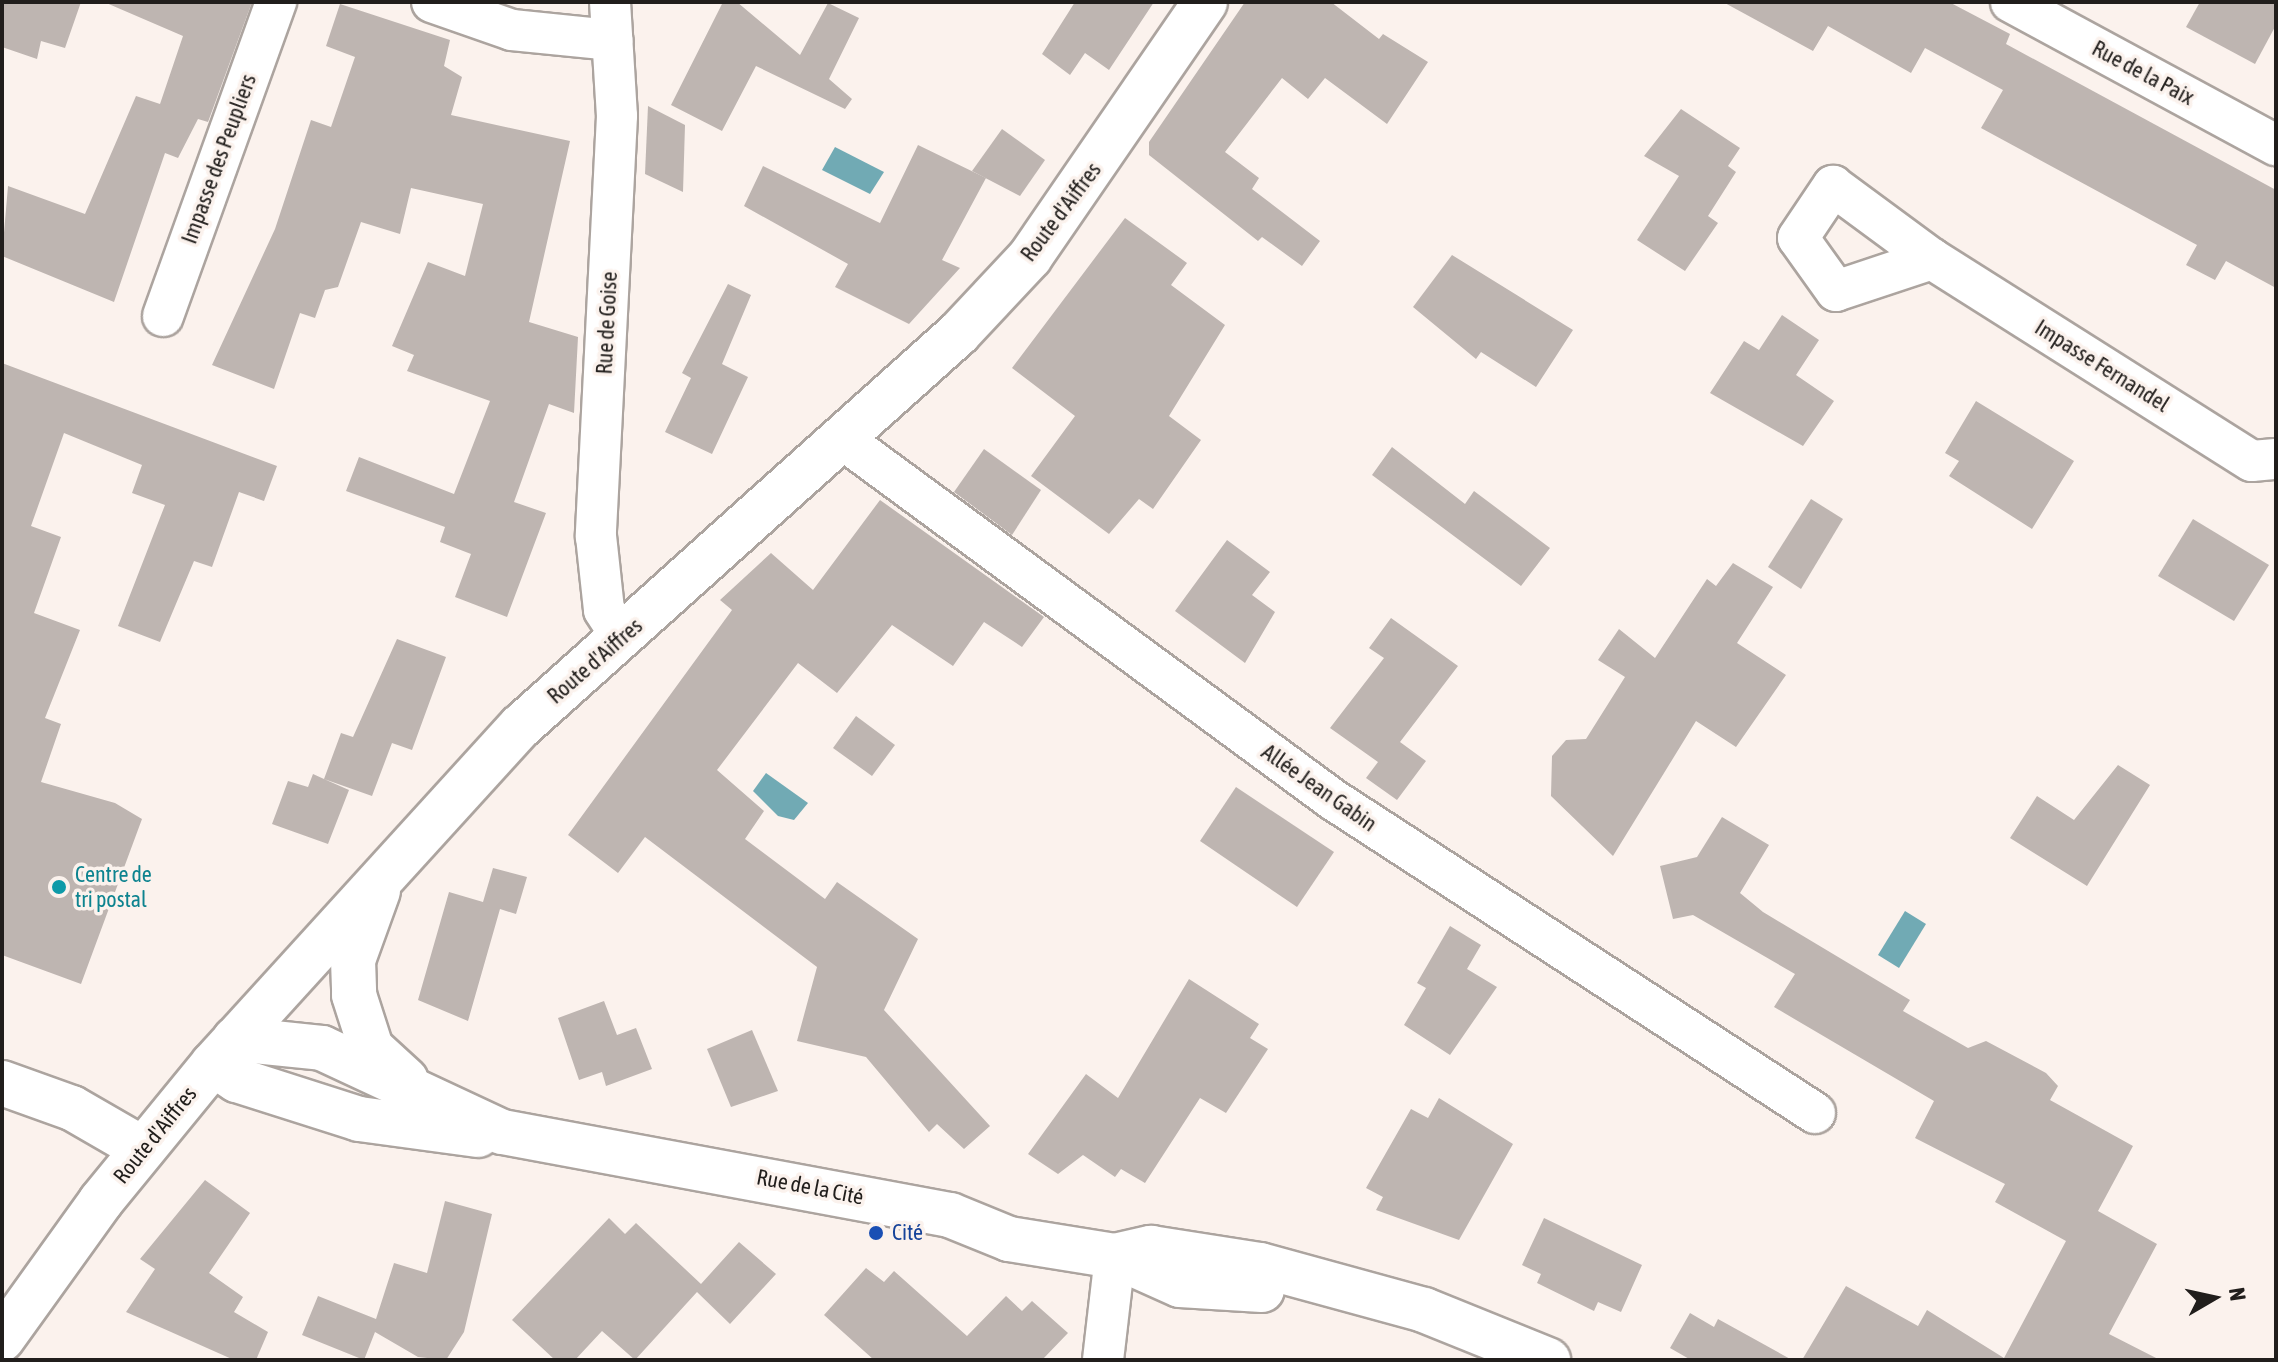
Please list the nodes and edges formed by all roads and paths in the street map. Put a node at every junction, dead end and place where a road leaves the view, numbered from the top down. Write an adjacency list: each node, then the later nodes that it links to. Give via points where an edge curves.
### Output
1 (276, 2): 8 (street, Impasse des Peupliers)
2 (432, 2): 5 (street, via 512,30)
3 (1205, 2): 9 (street, Route d'Aiffres, via 1030,257)
4 (2011, 2): 6 (street, Rue de la Paix)
5 (611, 21): 11 (street, Rue de Goise, via 617,116 596,536 604,610)
6 (2276, 145)
7 (1932, 259): 10 (street, Impasse Fernandel, via 2252,461)
8 (163, 316)
9 (841, 438): 11 (street, Route d'Aiffres); 16 (street, Allée Jean Gabin, via 1332,799)
10 (2276, 459)
11 (622, 638): 12 (street, Route d'Aiffres, via 521,726)
12 (385, 872): 13 (street, Route d'Aiffres); 15 (street, Rue de la Cité, via 353,960 354,995 371,1048)
13 (224, 1052): 15 (street, Rue de la Cité, via 299,1041); 17 (street, Rue de la Cité, via 237,1080 359,1119 459,1134); 18 (street, Route d'Aiffres)
14 (2, 1083): 18 (street, via 72,1108)
15 (428, 1100): 17 (street, Rue de la Cité)
16 (1815, 1113)
17 (502, 1132): 19 (street, Rue de la Cité, via 901,1205 1009,1239)
18 (143, 1149): 20 (street, Route d'Aiffres)
19 (1115, 1256): 21 (street); 22 (street, Rue de la Cité, via 1180,1285 1336,1289 1424,1310)
20 (2, 1339)
21 (1103, 1360)
22 (1548, 1360)

